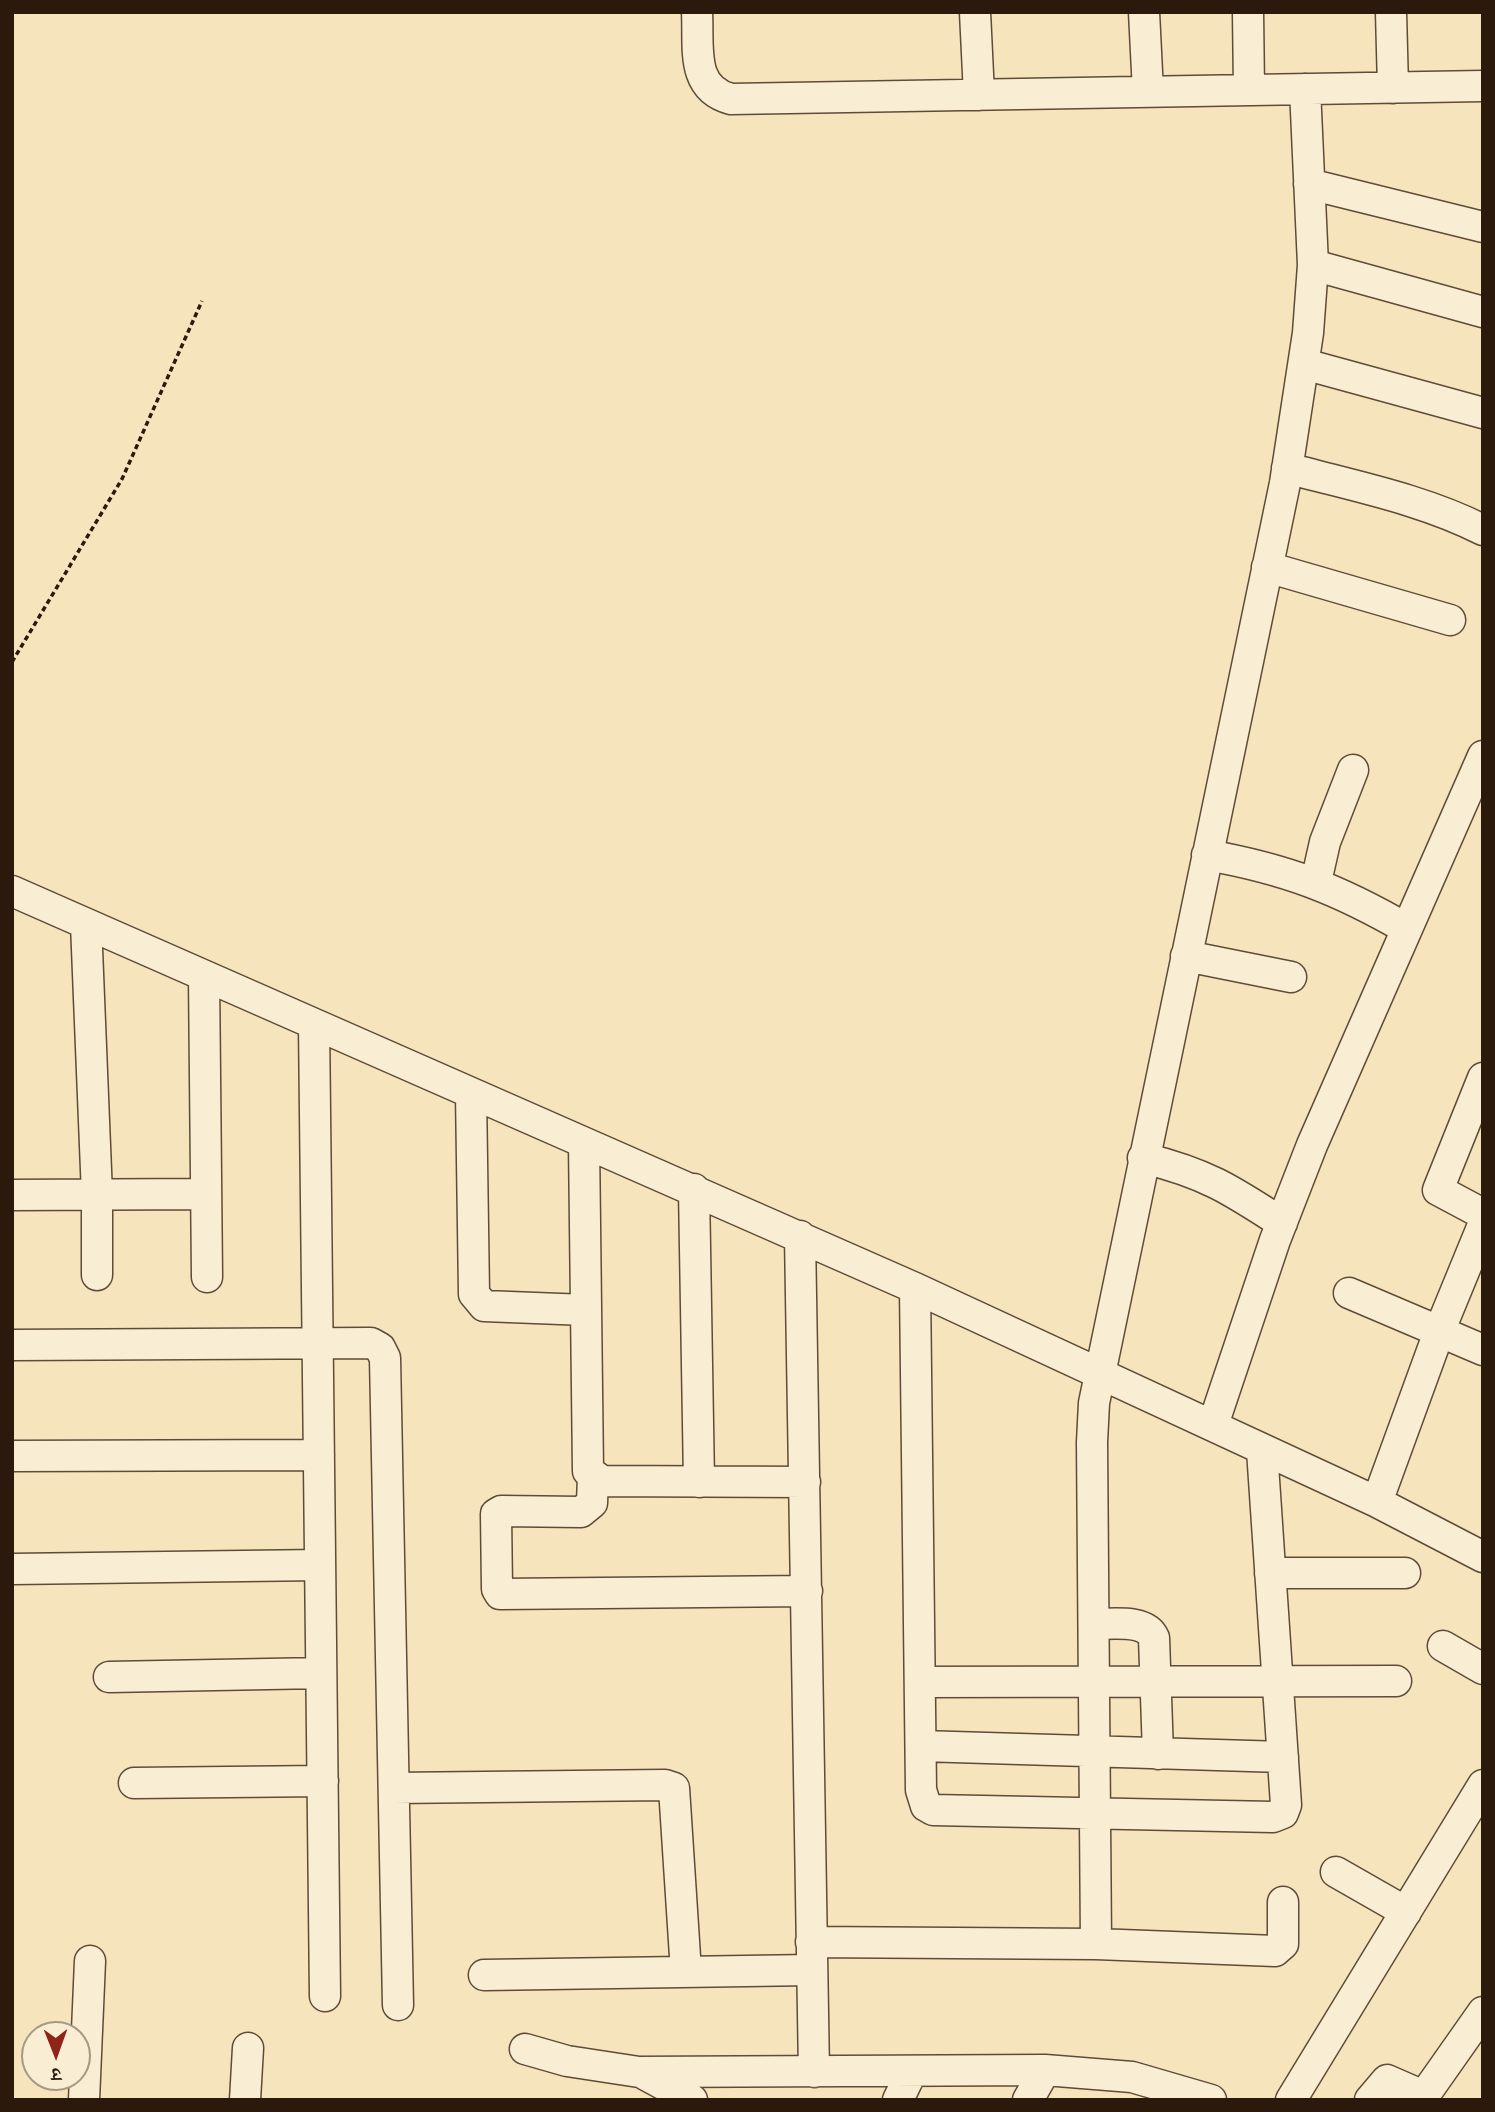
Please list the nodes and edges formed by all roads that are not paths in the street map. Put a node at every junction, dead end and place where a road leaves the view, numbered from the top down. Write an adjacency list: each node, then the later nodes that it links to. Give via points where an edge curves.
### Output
1 (697, 12): 11 (street, via 699,66 705,86 717,95 731,99)
2 (975, 12): 11 (street)
3 (1144, 12): 10 (street)
4 (1248, 12): 9 (street)
5 (1391, 12): 7 (street)
6 (1483, 86): 7 (street)
7 (1394, 88): 8 (street)
8 (1304, 89): 9 (street); 12 (street)
9 (1249, 90): 10 (street)
10 (1148, 92): 11 (street)
11 (979, 95)
12 (1309, 184): 13 (street); 14 (street)
13 (1483, 227)
14 (1313, 265): 15 (street); 16 (street)
15 (1483, 312)
16 (1304, 364): 17 (street); 18 (street)
17 (1483, 414)
18 (1287, 468): 19 (street, via 1412,502); 20 (street)
19 (1483, 530)
20 (1268, 567): 21 (street); 24 (street)
21 (1450, 620)
22 (1483, 756): 28 (street)
23 (1353, 770): 25 (street, via 1325,842)
24 (1207, 855): 25 (street); 29 (street)
25 (1316, 882): 28 (street)
26 (12, 891): 27 (street)
27 (86, 923): 30 (street); 40 (street)
28 (1407, 929): 42 (street)
29 (1186, 956): 31 (street); 36 (street)
30 (204, 976): 32 (street); 38 (street)
31 (1291, 976)
32 (314, 1024): 34 (street); 51 (street)
33 (1483, 1078): 41 (street, via 1438,1190)
34 (471, 1093): 35 (street); 49 (street, via 474,1294 478,1303)
35 (584, 1143): 37 (street); 49 (street)
36 (1143, 1158): 42 (street, via 1219,1182); 54 (street)
37 (694, 1189): 44 (street); 60 (street)
38 (206, 1194): 40 (street); 46 (street)
39 (12, 1195): 40 (street)
40 (97, 1195): 45 (street)
41 (1483, 1214)
42 (1282, 1223): 55 (street)
43 (1483, 1226): 50 (street)
44 (800, 1236): 47 (street); 61 (street)
45 (97, 1275)
46 (207, 1277)
47 (915, 1288): 54 (street); 75 (street)
48 (1349, 1293): 50 (street)
49 (586, 1310): 59 (street, via 587,1463)
50 (1439, 1332): 53 (street); 62 (street)
51 (318, 1342): 52 (street); 57 (street); 86 (street, via 371,1343 385,1358)
52 (12, 1345)
53 (1483, 1350)
54 (1099, 1373): 55 (street); 69 (street, via 1092,1442)
55 (1213, 1425): 56 (street)
56 (1262, 1450): 62 (street); 66 (street)
57 (319, 1455): 58 (street); 64 (street)
58 (12, 1457)
59 (593, 1476): 60 (street, via 602,1481); 68 (street, via 592,1503 581,1512 496,1514 500,1594)
60 (699, 1482): 61 (street)
61 (805, 1482): 68 (street)
62 (1377, 1502): 63 (street)
63 (1483, 1557)
64 (320, 1565): 65 (street); 72 (street)
65 (12, 1569)
66 (1270, 1573): 67 (street); 78 (street)
67 (1405, 1573)
68 (807, 1591): 92 (street)
69 (1095, 1624): 76 (street); 77 (street, via 1151,1630)
70 (1443, 1646): 71 (street)
71 (1483, 1670)
72 (321, 1673): 73 (street); 83 (street)
73 (109, 1677)
74 (1396, 1681): 78 (street)
75 (920, 1682): 76 (street); 79 (street)
76 (1095, 1683): 77 (street); 80 (street)
77 (1156, 1683): 78 (street); 81 (street)
78 (1278, 1683): 82 (street)
79 (920, 1746): 80 (street); 87 (street, via 922,1799 933,1810)
80 (1096, 1753): 81 (street); 87 (street)
81 (1158, 1754): 82 (street)
82 (1283, 1757): 87 (street, via 1286,1805 1283,1813 1273,1817)
83 (323, 1781): 84 (street); 96 (street)
84 (134, 1783)
85 (1483, 1785): 90 (street)
86 (394, 1788): 94 (street, via 674,1788); 97 (street)
87 (1096, 1814): 91 (street)
88 (1336, 1872): 90 (street)
89 (1283, 1902): 91 (street, via 1283,1944 1275,1951)
90 (1406, 1912): 112 (street)
91 (1096, 1944): 92 (street)
92 (811, 1956): 94 (street); 104 (street)
93 (90, 1961): 106 (street)
94 (686, 1972): 95 (street)
95 (484, 1975)
96 (325, 1996)
97 (398, 2005)
98 (1483, 2012): 113 (street, via 1426,2093 1387,2080)
99 (248, 2048): 107 (street)
100 (525, 2049): 103 (street)
101 (1045, 2070): 102 (street); 105 (street, via 1132,2077); 110 (street)
102 (912, 2071): 104 (street); 109 (street)
103 (639, 2072): 104 (street); 108 (street)
104 (814, 2072)
105 (1165, 2093): 111 (street)
106 (84, 2100)
107 (245, 2100)
108 (692, 2100)
109 (898, 2100)
110 (1028, 2100)
111 (1211, 2100)
112 (1291, 2100)
113 (1370, 2100)

